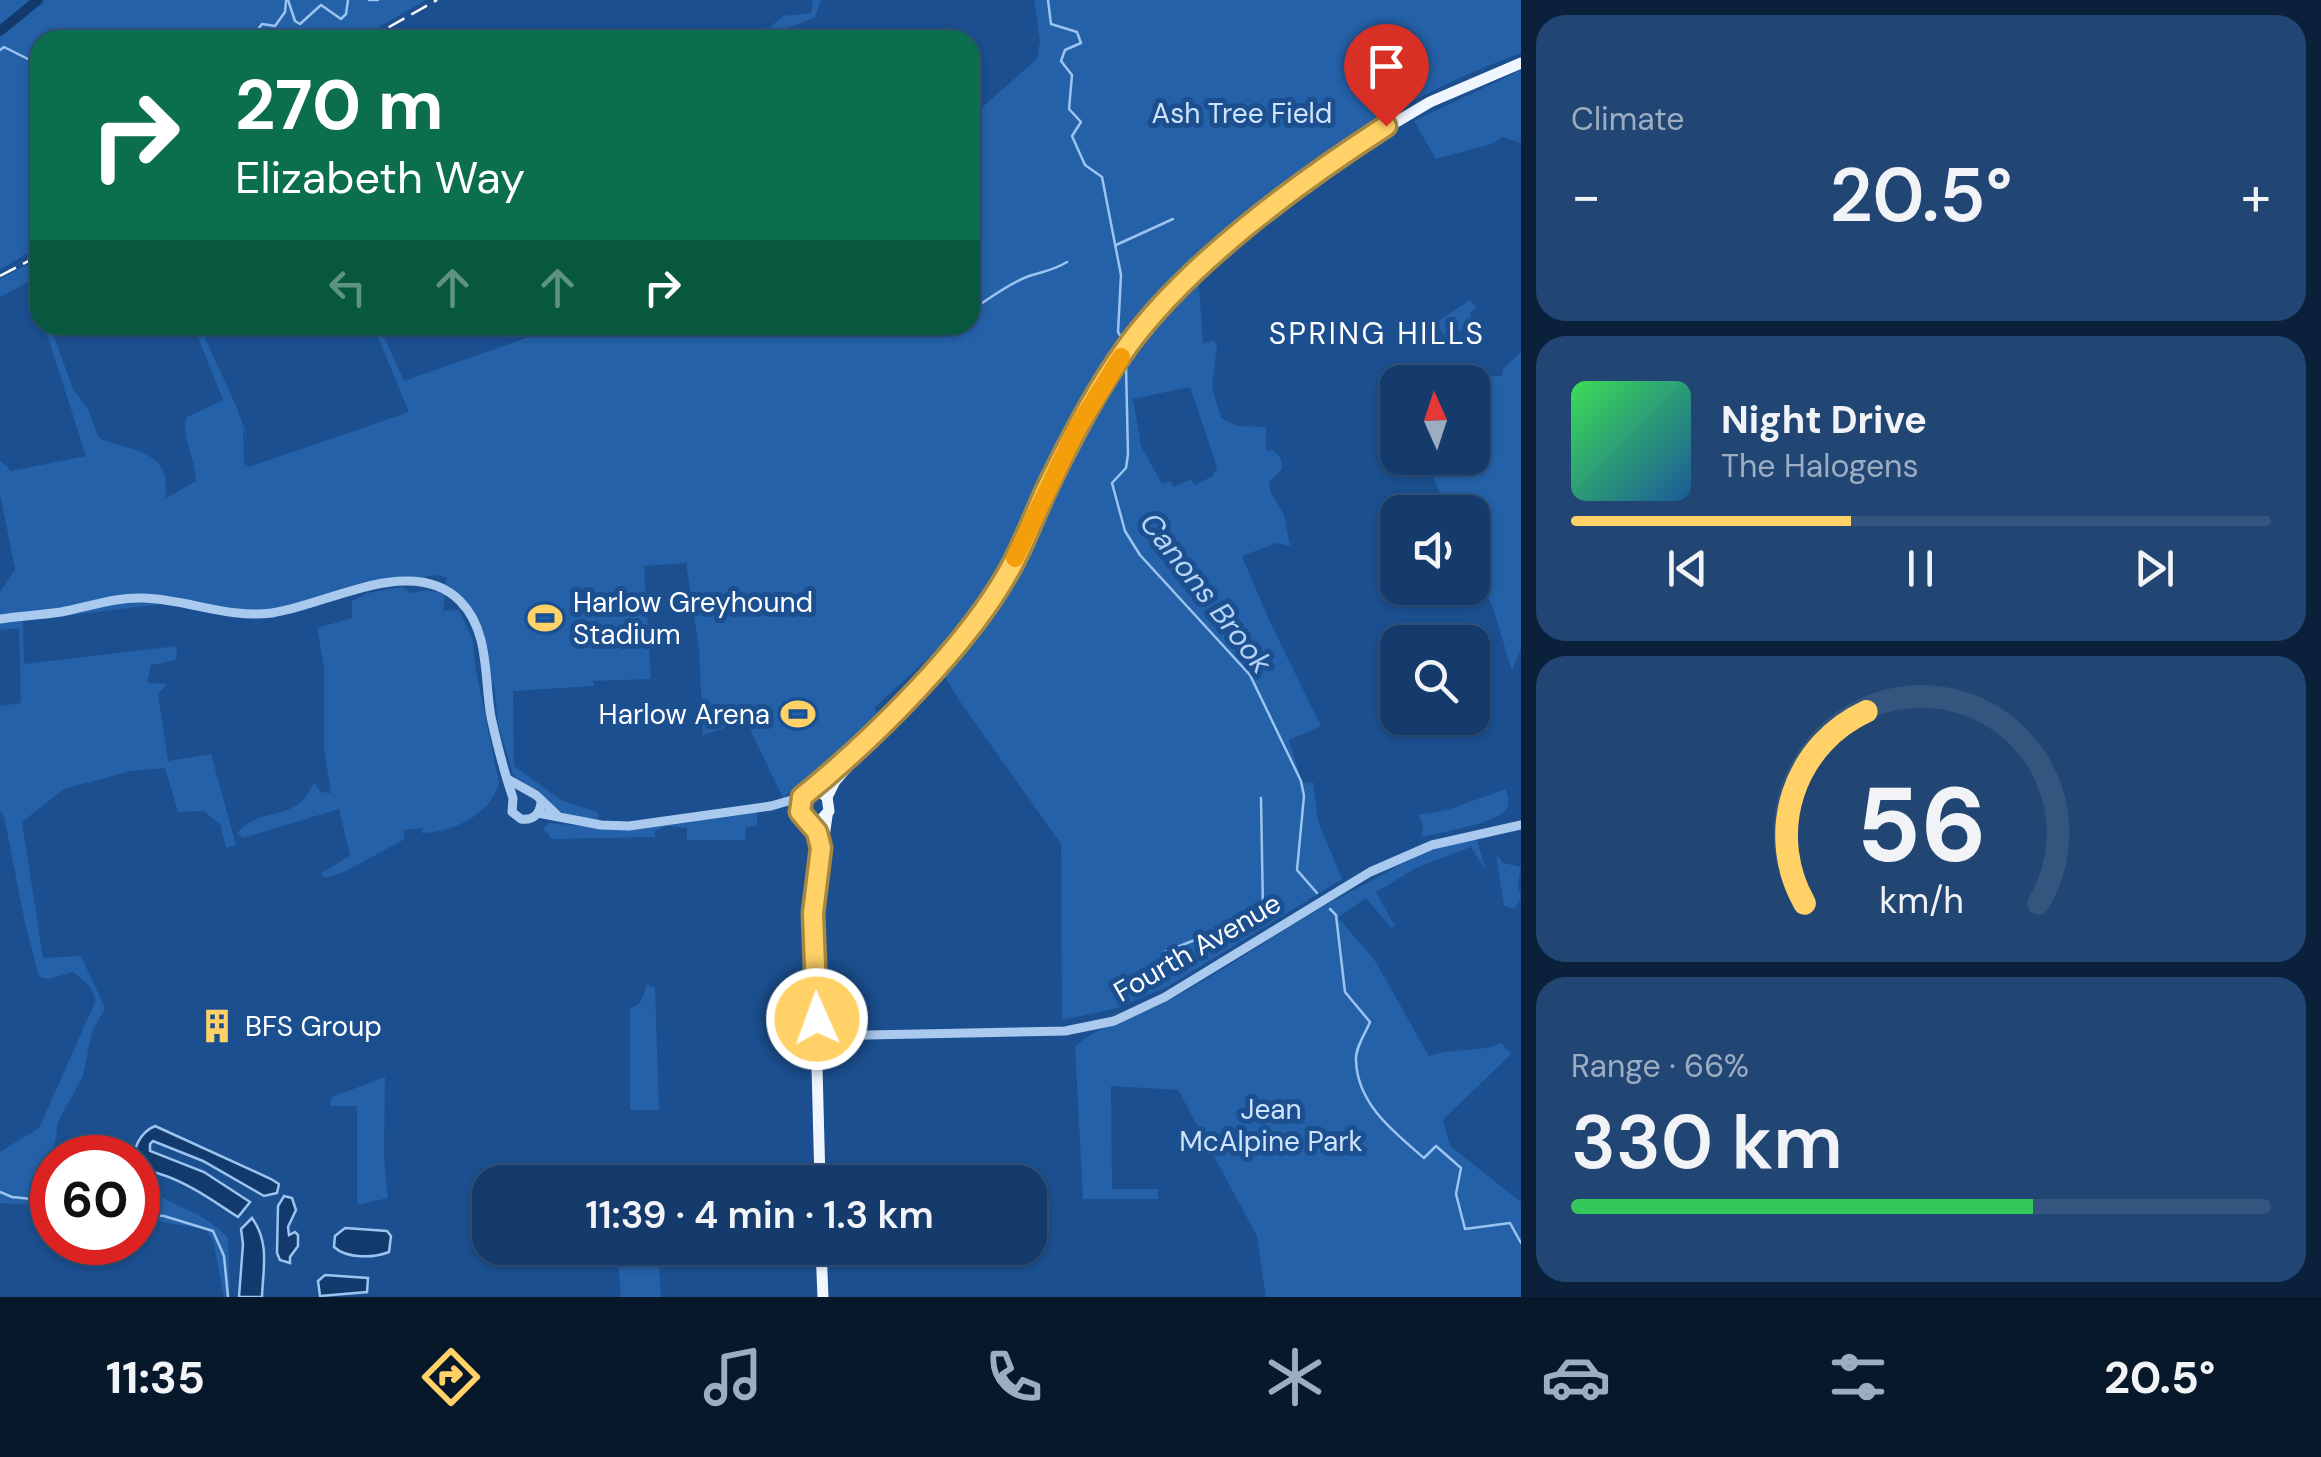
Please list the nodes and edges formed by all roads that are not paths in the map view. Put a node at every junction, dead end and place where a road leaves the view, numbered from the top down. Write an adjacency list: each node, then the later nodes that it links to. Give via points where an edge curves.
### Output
1 (1521, 62): 3 (main road, via 1430,102 1349,150 1179,288 1126,349 1076,430 992,599)
2 (0, 619): 4 (street, via 138,598 270,613 408,580 445,588 476,624)
3 (860, 747): 6 (main road); 7 (main road)
4 (509, 780): 5 (street); 8 (street)
5 (524, 790): 8 (street); 9 (street)
6 (805, 794): 7 (main road); 10 (street); 14 (main road, via 798,807)
7 (827, 797): 13 (main road)
8 (513, 798): 11 (street, via 517,817 528,820)
9 (540, 802): 11 (street); 12 (street)
10 (771, 806): 12 (street, via 629,826); 14 (street)
11 (538, 813): 12 (street)
12 (557, 814)
13 (827, 816): 14 (main road); 16 (main road)
14 (806, 819): 16 (main road)
15 (1521, 824): 17 (street, Fourth Avenue, via 1432,845 1370,872 1166,997 1114,1021 1064,1031)
16 (821, 848): 17 (main road, via 813,913)
17 (818, 1036): 18 (main road)
18 (820, 1165)
19 (822, 1265): 20 (main road)
20 (823, 1297)

